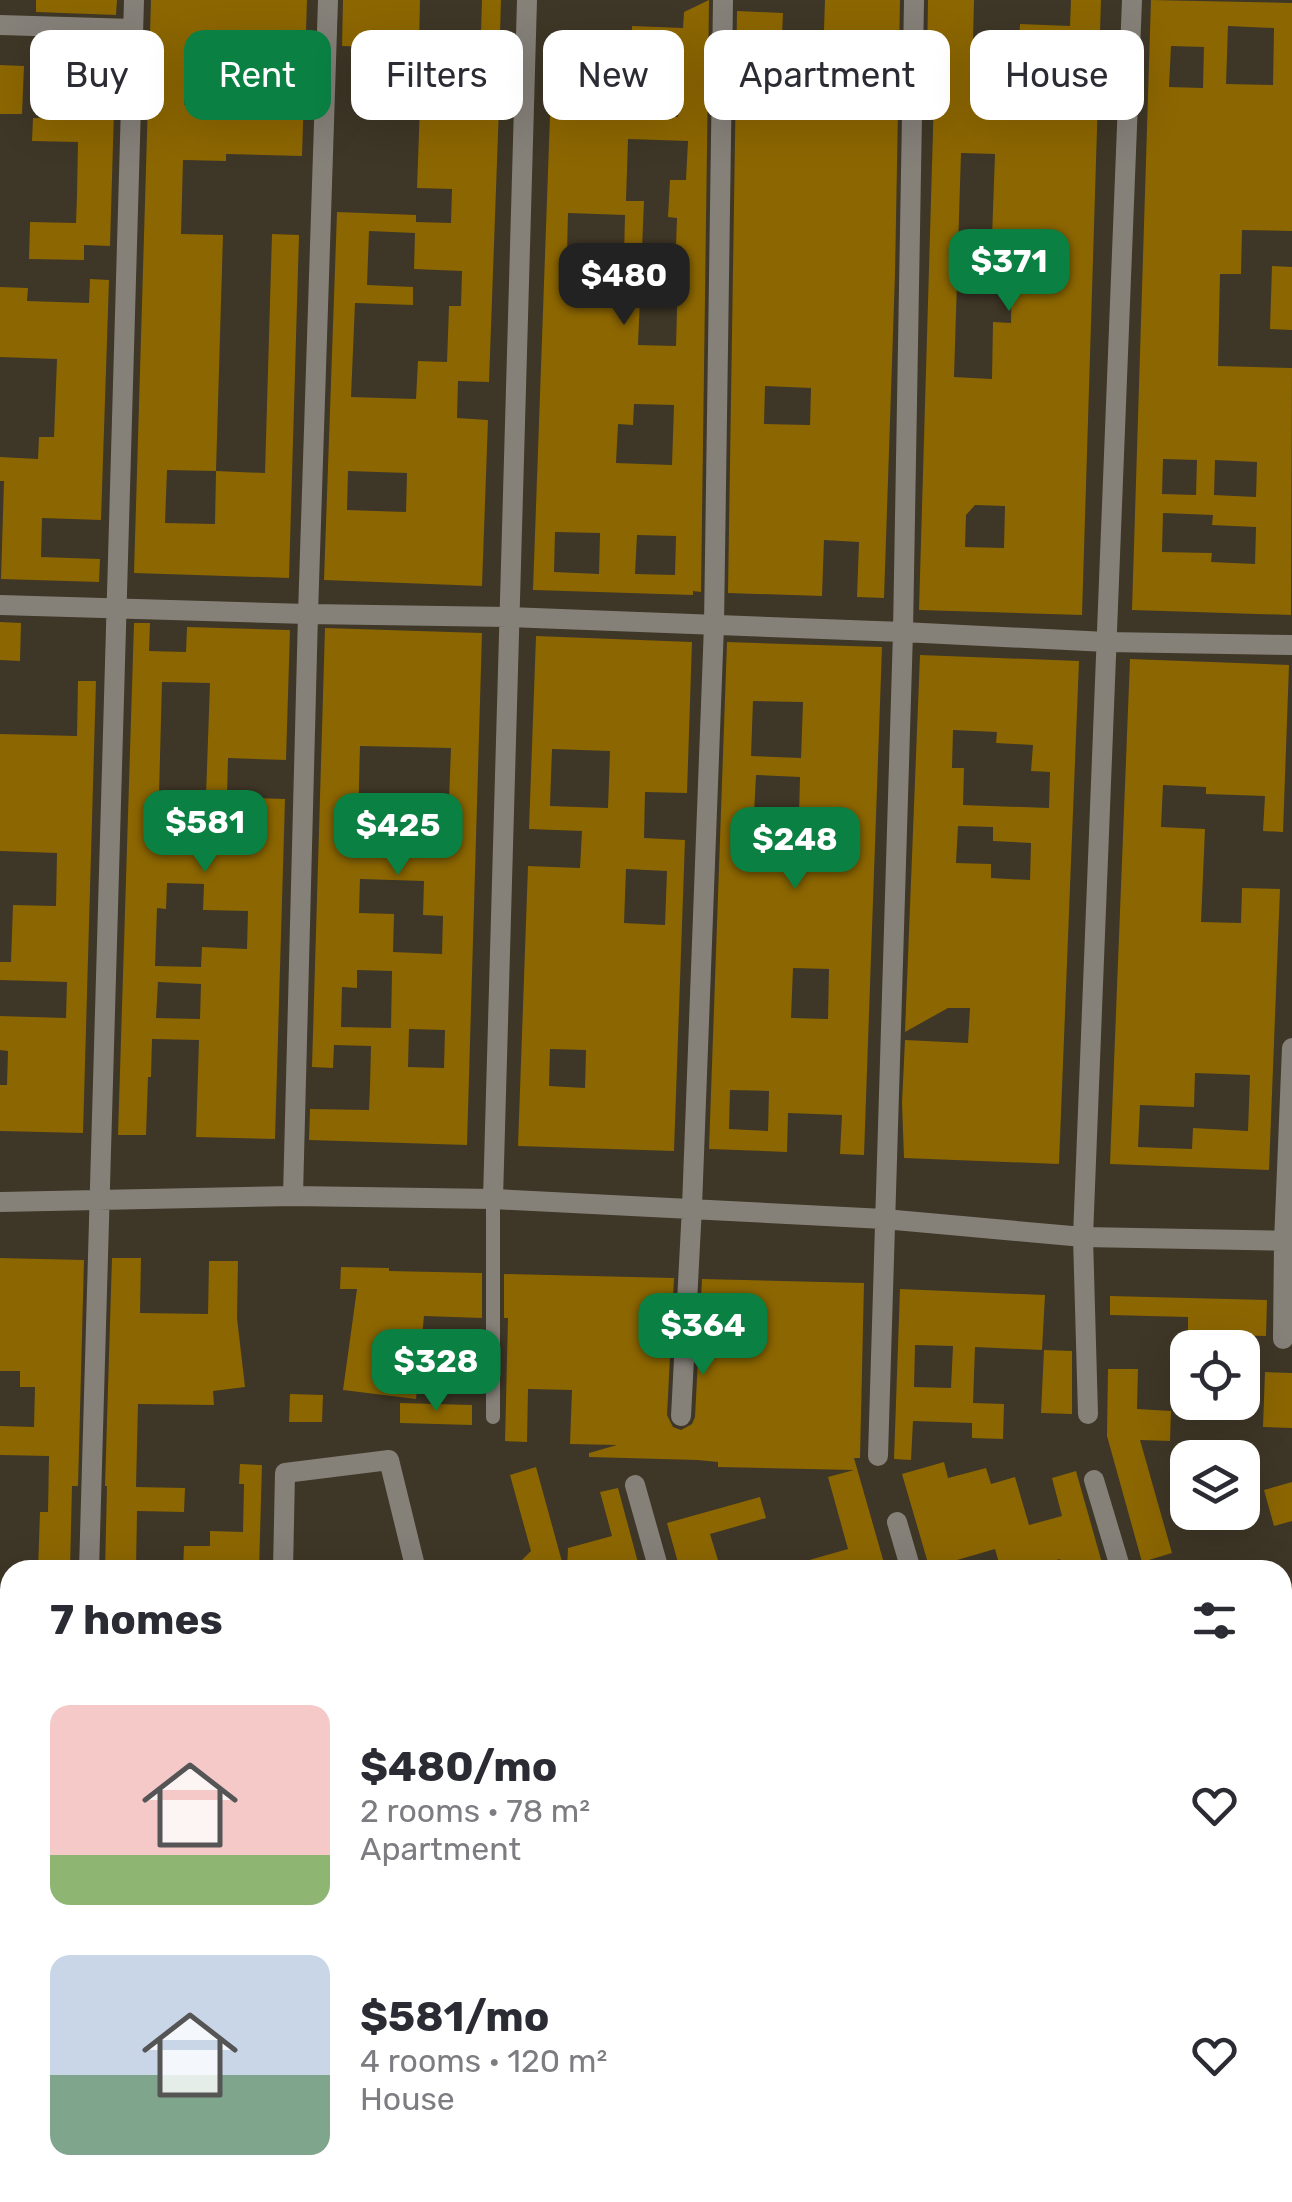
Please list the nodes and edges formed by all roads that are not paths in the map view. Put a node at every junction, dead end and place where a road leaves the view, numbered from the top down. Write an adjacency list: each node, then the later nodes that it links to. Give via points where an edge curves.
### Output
1 (134, 0): 8 (street)
2 (328, 0): 11 (street)
3 (527, 0): 12 (street)
4 (723, 0): 13 (street)
5 (914, 0): 14 (street)
6 (1132, 0): 15 (street)
7 (0, 25): 8 (street)
8 (133, 28): 10 (street)
9 (0, 605): 10 (street)
10 (117, 609): 11 (street); 20 (street)
11 (308, 614): 12 (street); 18 (street)
12 (508, 617): 13 (street); 19 (street)
13 (714, 625): 14 (street); 22 (street)
14 (903, 632): 15 (street); 23 (street)
15 (1106, 642): 16 (street); 24 (street)
16 (1292, 645)
17 (1292, 1048): 25 (street)
18 (293, 1196): 19 (street); 20 (street)
19 (494, 1199): 22 (street); 29 (lane)
20 (100, 1200): 21 (street); 34 (street)
21 (0, 1202)
22 (692, 1207): 23 (street); 28 (street)
23 (884, 1219): 24 (street); 30 (street)
24 (1083, 1237): 25 (street); 27 (street)
25 (1288, 1242): 26 (street)
26 (1283, 1340)
27 (1088, 1414)
28 (682, 1416)
29 (494, 1417)
30 (878, 1456)
31 (1094, 1480): 39 (street)
32 (635, 1485): 37 (street)
33 (897, 1522): 38 (street)
34 (89, 1560)
35 (283, 1560): 36 (street, via 285,1473 389,1460)
36 (414, 1560)
37 (655, 1560)
38 (908, 1560)
39 (1117, 1560)

